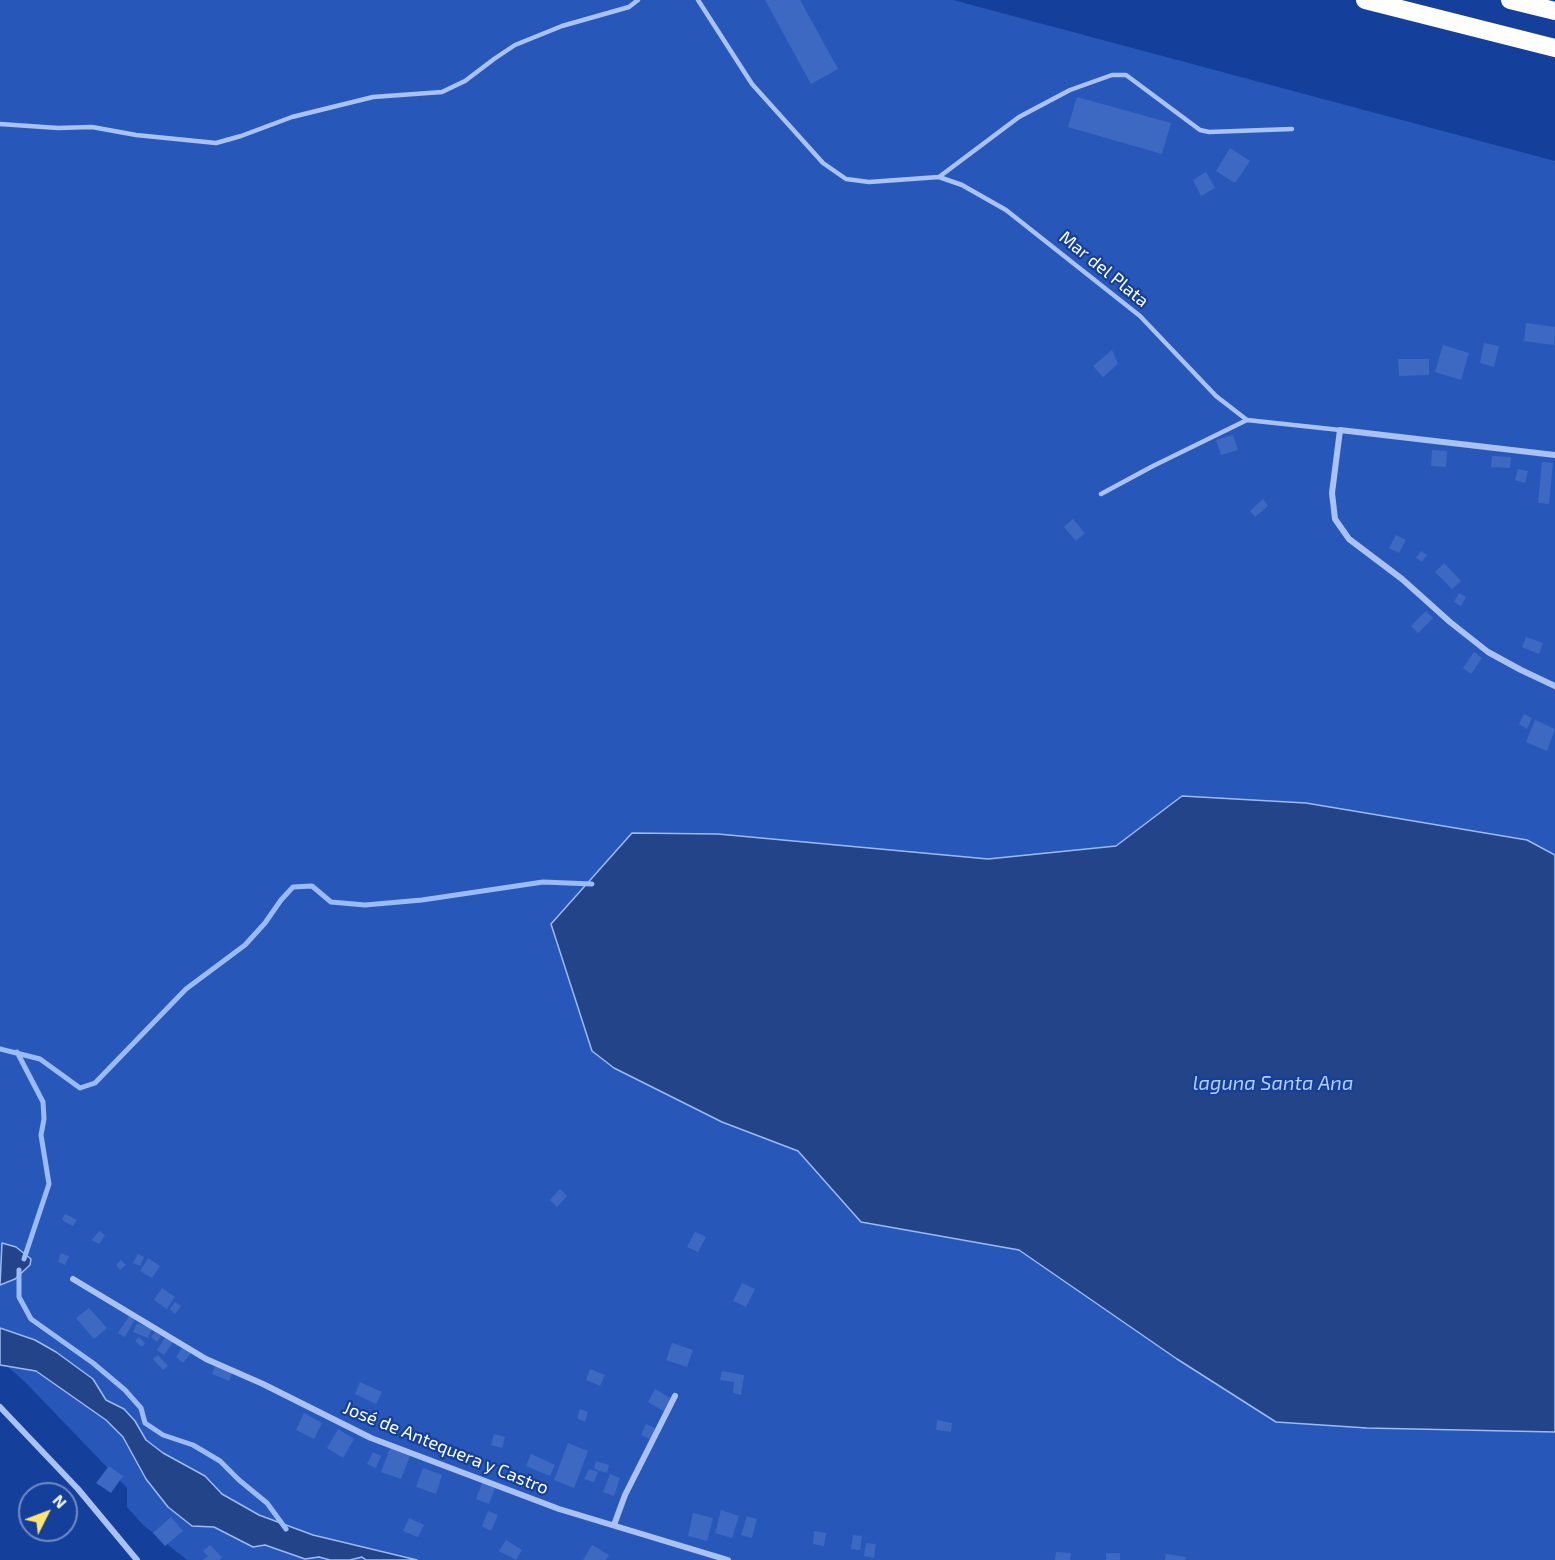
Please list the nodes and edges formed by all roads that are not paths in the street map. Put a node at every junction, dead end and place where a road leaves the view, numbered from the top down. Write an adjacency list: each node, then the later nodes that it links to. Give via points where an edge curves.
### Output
1 (638, 0): 7 (lane, via 628,7 562,26 515,45 465,81 442,92 373,97 291,117 216,143 92,127)
2 (698, 0): 9 (lane, Mar del Plata, via 752,84 823,163 846,179 869,182)
3 (1365, 0): 6 (highway)
4 (1510, 0): 5 (highway)
5 (1555, 11)
6 (1555, 48)
7 (0, 124)
8 (1292, 129): 9 (lane, via 1200,130 1126,75 1112,75 1070,90 1019,117)
9 (939, 177): 10 (lane, Mar del Plata, via 962,184 1015,217 1140,316 1216,396)
10 (1247, 420): 11 (lane); 13 (lane)
11 (1340, 430): 12 (street); 14 (street, via 1332,493 1335,519 1350,539 1488,652)
12 (1555, 455)
13 (1101, 494)
14 (1555, 686)
15 (73, 1279): 18 (street, José de Antequera y Castro, via 206,1359 370,1438 559,1509)
16 (675, 1396): 18 (street)
17 (0, 1407): 19 (street, via 78,1489)
18 (614, 1525): 20 (street, José de Antequera y Castro)
19 (137, 1560)
20 (728, 1560)

